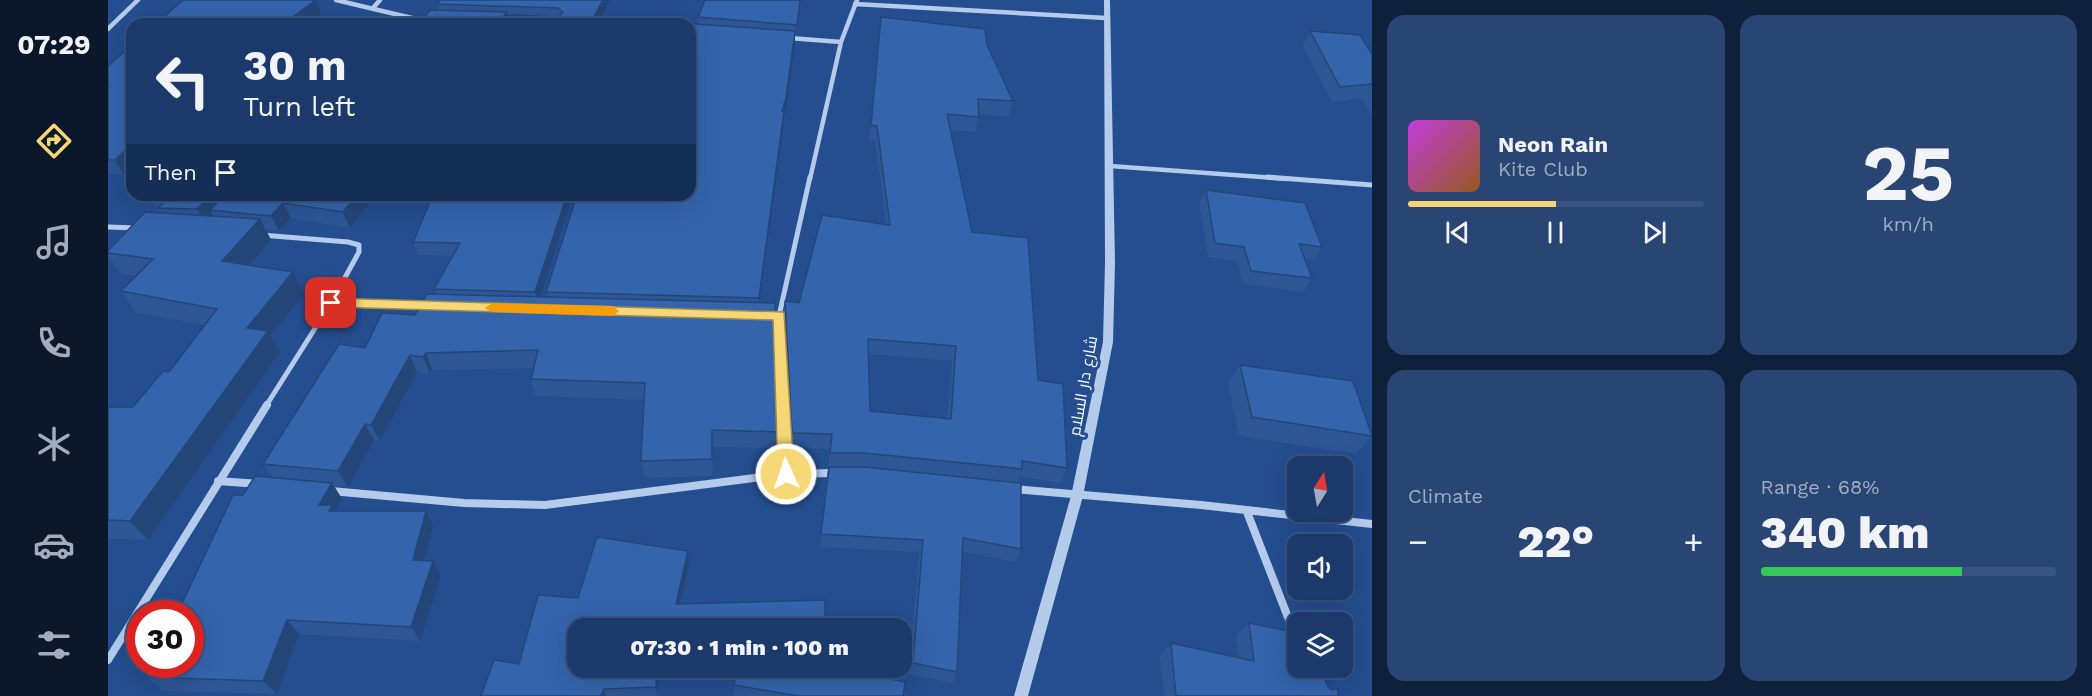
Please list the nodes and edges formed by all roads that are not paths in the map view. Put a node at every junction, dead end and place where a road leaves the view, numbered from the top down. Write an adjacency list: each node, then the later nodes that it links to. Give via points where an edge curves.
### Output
1 (138, 0): 9 (street)
2 (336, 0): 6 (street)
3 (380, 0): 6 (street)
4 (1107, 0): 8 (street, شارع دار السلام)
5 (856, 2): 8 (street); 11 (street)
6 (373, 8): 7 (street)
7 (412, 18)
8 (1106, 18): 12 (street, شارع دار السلام)
9 (108, 29)
10 (783, 38): 11 (street)
11 (841, 42): 20 (street)
12 (1110, 166): 13 (street); 27 (street, شارع دار السلام, via 1108,342)
13 (1372, 185)
14 (108, 227): 15 (street)
15 (141, 228)
16 (255, 234): 17 (street, via 359,245 359,252)
17 (331, 303): 18 (street); 23 (street)
18 (436, 306)
19 (768, 315): 20 (street)
20 (779, 316): 22 (street)
21 (841, 473): 22 (street)
22 (786, 474): 26 (street, via 545,505 474,505)
23 (218, 481): 24 (street); 31 (street)
24 (265, 485)
25 (1001, 488): 27 (street)
26 (323, 491)
27 (1077, 496): 28 (street); 32 (street, شارع دار السلام)
28 (1247, 512): 29 (street); 30 (street)
29 (1372, 524)
30 (1287, 615)
31 (108, 660)
32 (1021, 696)

